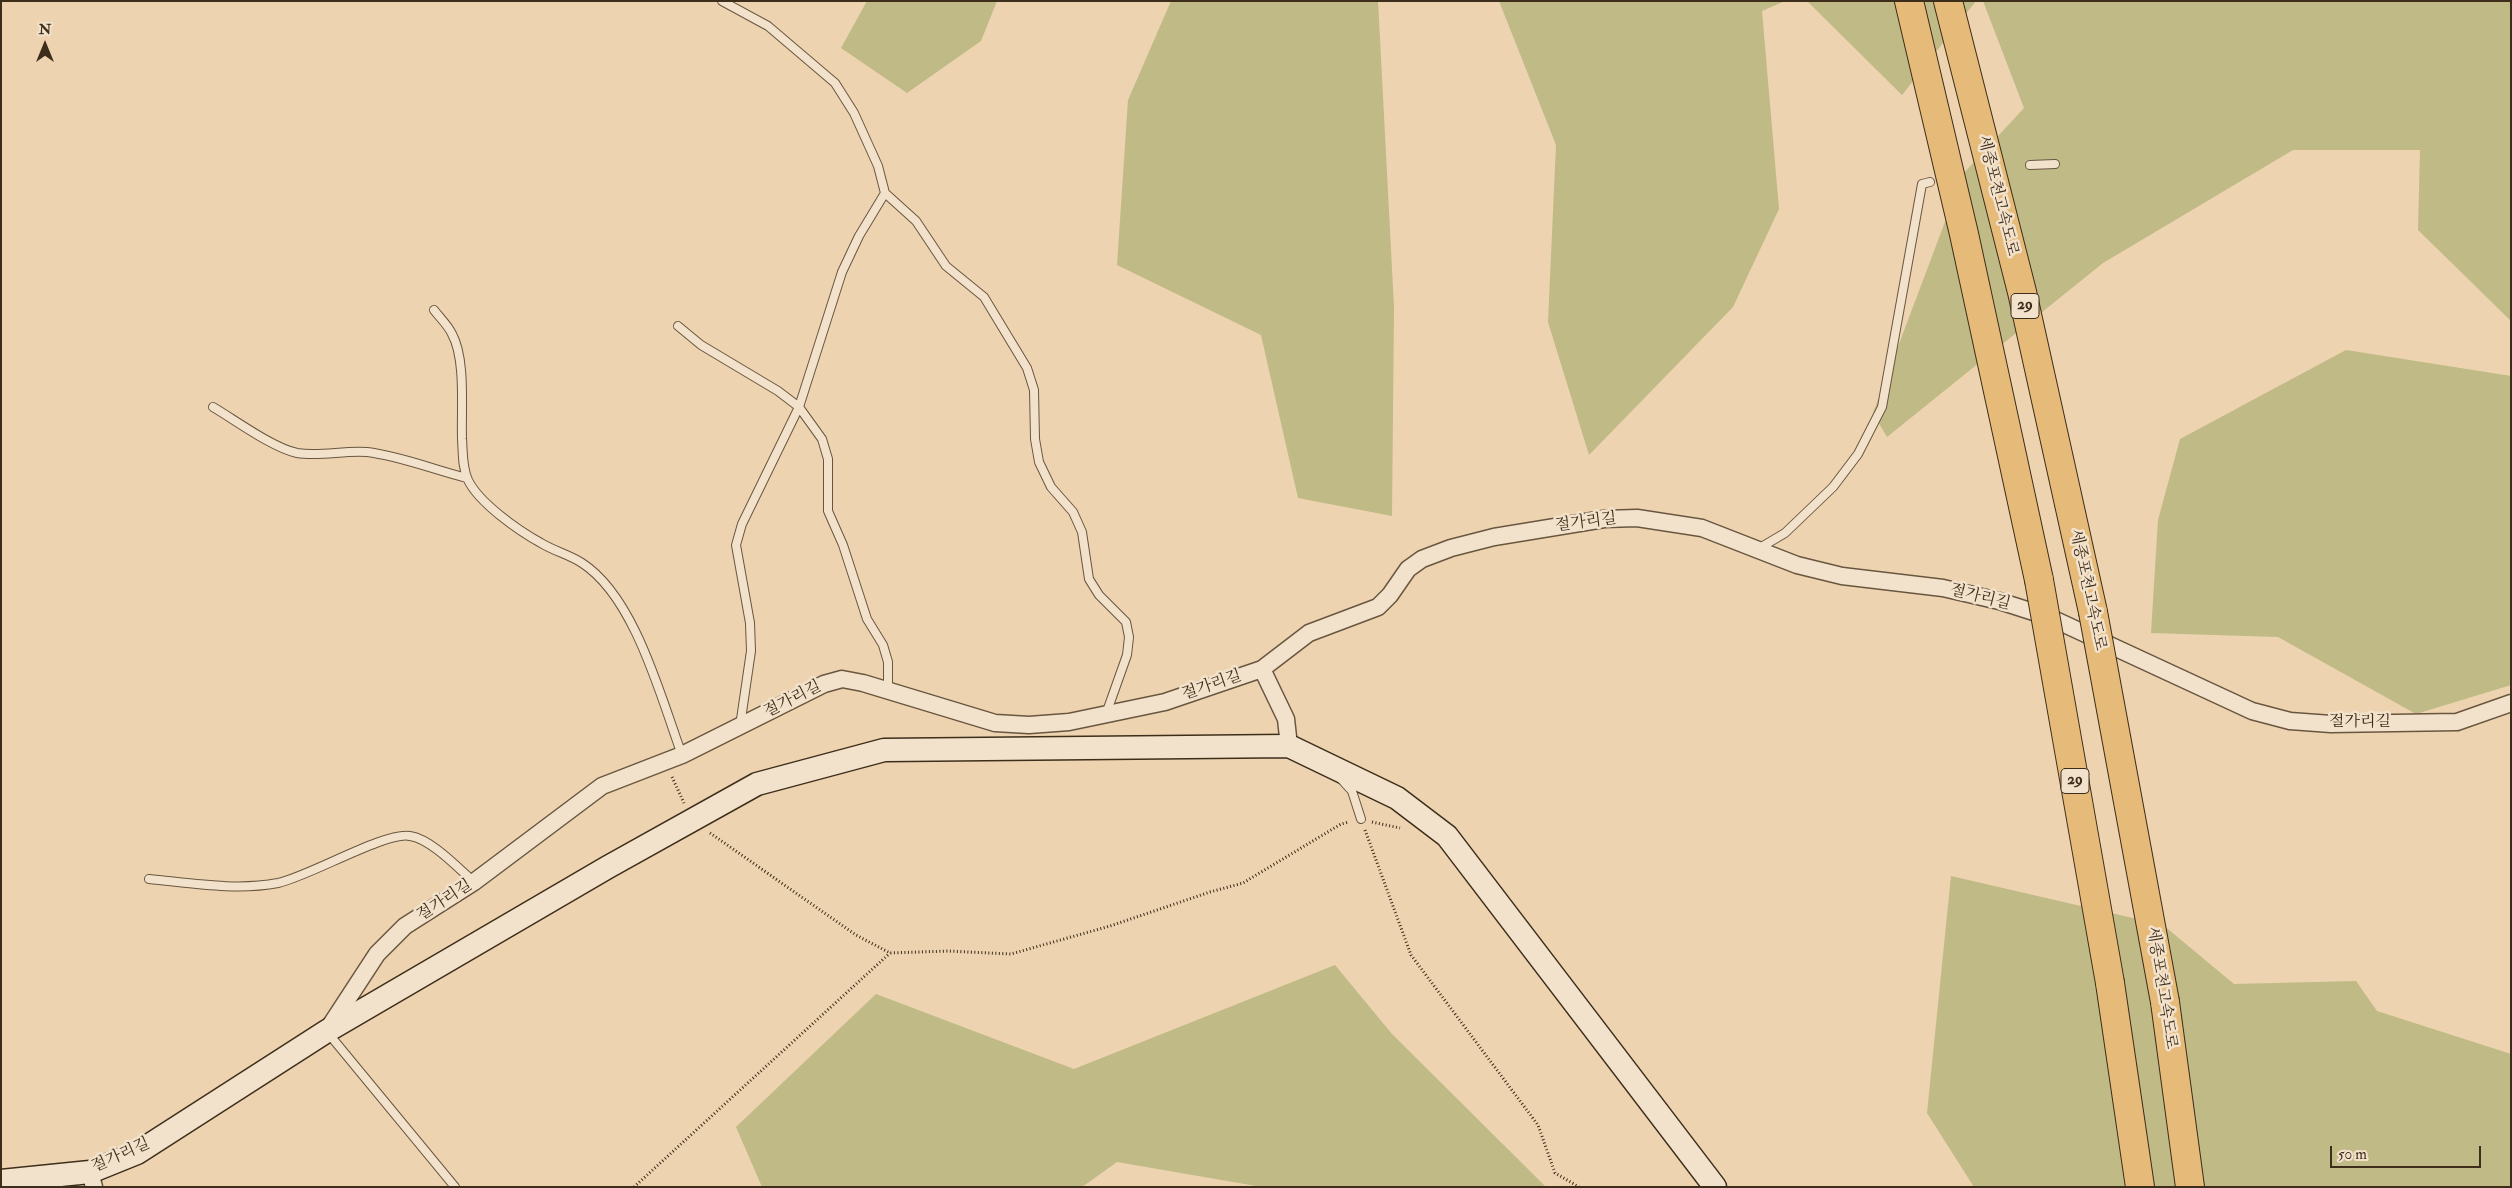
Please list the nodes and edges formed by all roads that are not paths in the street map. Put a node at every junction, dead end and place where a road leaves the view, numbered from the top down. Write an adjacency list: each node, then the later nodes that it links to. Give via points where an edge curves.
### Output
1 (722, 1): 7 (lane, via 768,26 835,83 854,113 878,166)
2 (1909, 1): 30 (highway, 29, bridge, via 1964,234 2039,580 2110,983)
3 (1948, 1): 31 (highway, 세종포천고속도로 / 29, bridge, via 2022,292 2093,612 2165,1002)
4 (2055, 164): 5 (lane)
5 (2030, 165)
6 (1930, 182): 13 (lane, via 1922,184 1882,407 1858,454 1833,487 1785,533)
7 (885, 193): 11 (lane, via 842,272); 17 (lane, via 916,221 946,266 984,298 1027,368 1034,390 1039,462 1050,487 1073,512 1082,532 1089,579 1100,596 1126,622 1129,637 1127,655)
8 (434, 310): 12 (lane, via 453,335 460,360 463,460)
9 (678, 326): 11 (lane, via 701,346 778,391)
10 (213, 407): 12 (lane, via 296,452 388,455)
11 (798, 407): 15 (lane, via 822,439 828,458 828,510 843,545 866,619 883,645 888,662); 18 (lane, via 742,524 736,545 752,652)
12 (467, 478): 20 (lane, via 475,491 520,530 583,563 606,586 628,615 640,641)
13 (1756, 550): 14 (street, 절가리길, via 1702,528 1637,518 1604,519 1494,537 1422,558 1408,569 1390,596 1378,607 1310,633); 16 (street, 절가리길, via 1796,565 1842,576 1943,588 2049,617 2252,710 2290,721 2331,724 2457,722)
14 (1262, 669): 17 (street, 절가리길, via 1165,702); 19 (street, via 1286,719)
15 (888, 689): 17 (street, 절가리길, via 995,723 1069,722); 18 (street, 절가리길, via 842,679 824,684)
16 (2511, 703)
17 (1106, 714)
18 (740, 728): 20 (street, 절가리길)
19 (1289, 746): 21 (street); 25 (street, via 884,750 757,784)
20 (682, 755): 24 (street, 절가리길, via 602,786)
21 (1329, 766): 22 (lane, via 1352,791); 29 (street, via 1397,798 1447,836)
22 (1361, 819)
23 (149, 879): 24 (lane, via 251,887 270,884 310,873 389,838 409,835 425,841)
24 (474, 882): 25 (street, 절가리길, via 405,926 376,954)
25 (326, 1031): 26 (street, 절가리길); 28 (lane)
26 (92, 1179): 27 (street, 절가리길)
27 (1, 1182)
28 (455, 1187)
29 (1715, 1187)
30 (2140, 1187)
31 (2190, 1187)

